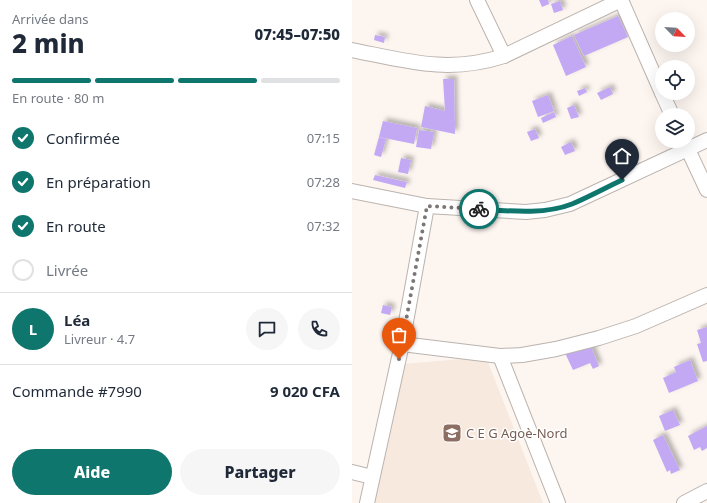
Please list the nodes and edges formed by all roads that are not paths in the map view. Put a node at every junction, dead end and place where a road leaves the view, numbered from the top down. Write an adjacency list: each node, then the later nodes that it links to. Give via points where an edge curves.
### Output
1 (477, 0): 4 (street)
2 (621, 0): 4 (street); 5 (street)
3 (352, 50): 4 (street, via 436,66 466,65)
4 (504, 56)
5 (655, 77)
6 (707, 140): 7 (street)
7 (695, 143)
8 (679, 148): 12 (street, via 564,206 526,212)
9 (686, 148): 10 (street)
10 (707, 190)
11 (352, 191): 12 (street)
12 (427, 206): 14 (street)
13 (707, 295): 15 (street, via 636,326 599,338 556,349)
14 (402, 344): 15 (street); 17 (street)
15 (500, 356): 20 (street)
16 (352, 472): 17 (street)
17 (372, 477): 19 (street)
18 (707, 491): 21 (street)
19 (367, 503)
20 (558, 503)
21 (684, 503)

